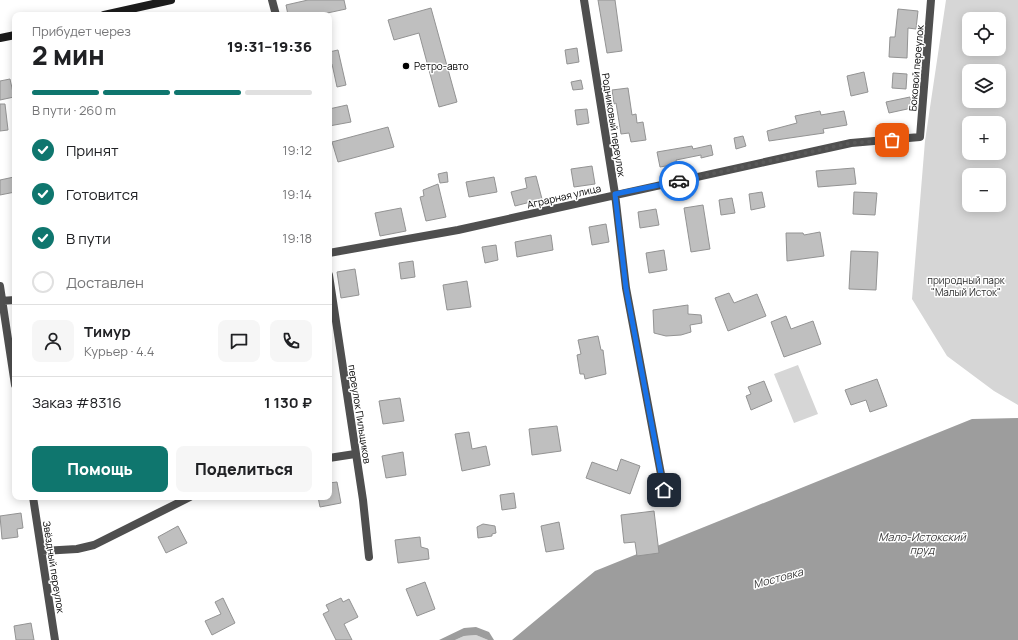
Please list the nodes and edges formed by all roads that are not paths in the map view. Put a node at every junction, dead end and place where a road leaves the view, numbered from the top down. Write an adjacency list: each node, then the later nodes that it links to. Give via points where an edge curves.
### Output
1 (171, 0): 5 (main road)
2 (272, 0): 6 (street)
3 (584, 0): 10 (street, Родниковый переулок)
4 (931, 0): 9 (street, Боковой переулок)
5 (117, 12)
6 (275, 12)
7 (12, 36): 8 (main road)
8 (0, 38)
9 (920, 137): 10 (street, Аграрная улица, via 851,143)
10 (615, 194): 11 (street, Аграрная улица, via 458,230); 19 (street, Родниковый переулок, via 626,288)
11 (332, 252)
12 (0, 286): 15 (street)
13 (332, 296): 17 (street, переулок Пильщиков)
14 (12, 300): 15 (street)
15 (1, 301): 16 (street)
16 (12, 367)
17 (355, 454): 18 (street); 23 (street, переулок Пильщиков)
18 (332, 458)
19 (664, 490)
20 (34, 500): 22 (street, Звёздный переулок)
21 (184, 500): 22 (street, via 94,545 77,549)
22 (42, 551): 24 (street, Звёздный переулок)
23 (369, 557)
24 (55, 640)

